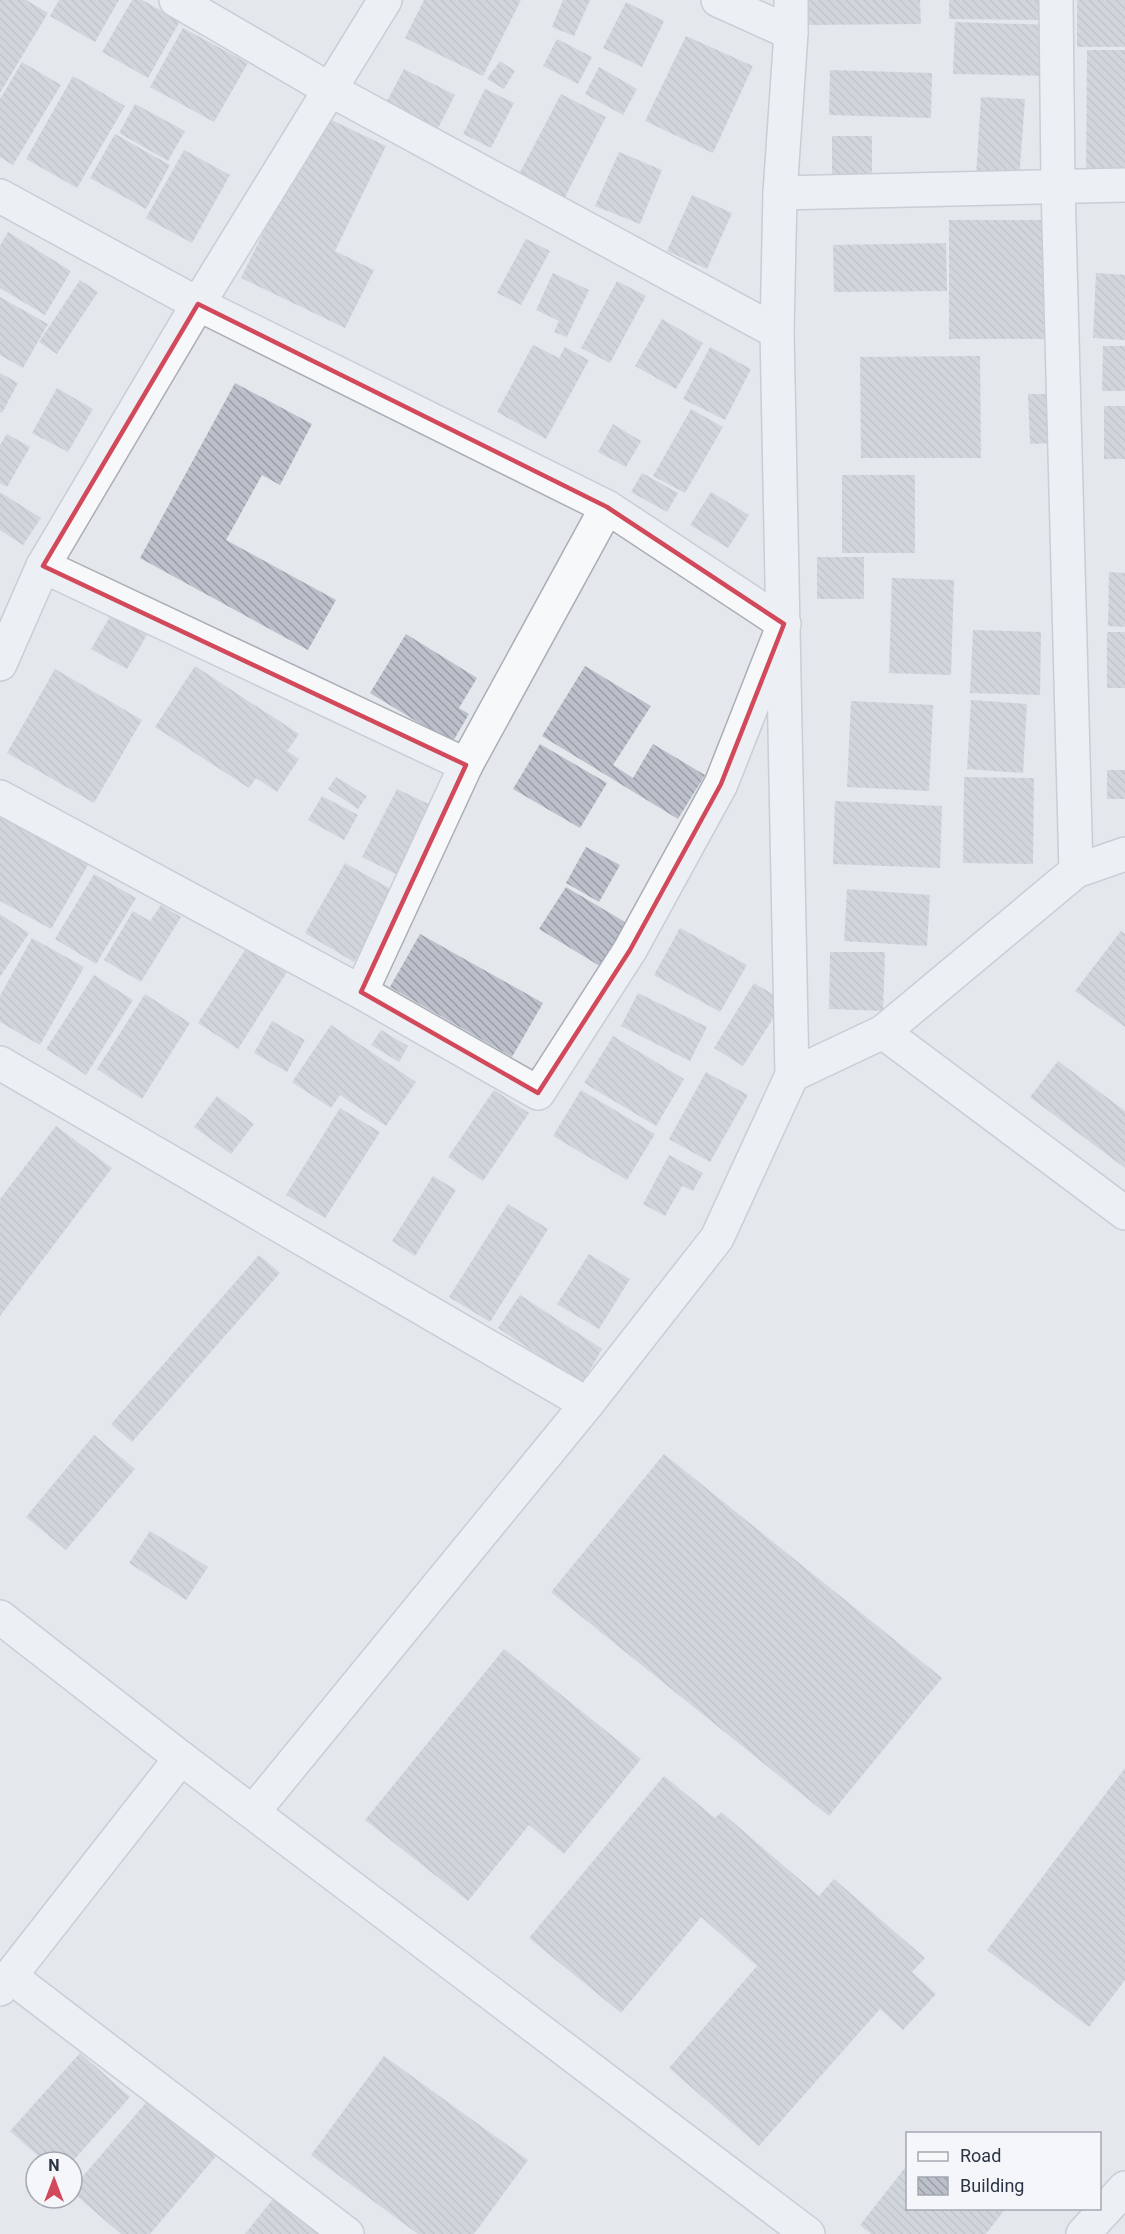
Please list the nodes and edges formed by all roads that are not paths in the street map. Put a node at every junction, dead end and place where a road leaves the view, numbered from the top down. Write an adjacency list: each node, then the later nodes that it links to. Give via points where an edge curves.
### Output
1 (176, 0): 7 (street)
2 (385, 0): 7 (street)
3 (718, 0): 6 (street)
4 (790, 0): 6 (street)
5 (1056, 0): 9 (street)
6 (792, 33): 10 (street)
7 (329, 89): 12 (street); 13 (street)
8 (1125, 185): 9 (street)
9 (1058, 186): 10 (street); 21 (street)
10 (780, 193): 13 (street)
11 (0, 196): 12 (street)
12 (198, 304): 14 (street); 15 (street)
13 (777, 332): 16 (street)
14 (607, 507): 16 (street); 18 (street)
15 (43, 566): 17 (street); 18 (street)
16 (784, 624): 22 (street, via 722,784 630,950 538,1093); 25 (street)
17 (0, 664)
18 (466, 765): 22 (street)
19 (0, 797): 22 (street)
20 (1125, 854): 21 (street)
21 (1076, 871): 23 (street)
22 (361, 992)
23 (883, 1032): 25 (street); 26 (street)
24 (0, 1063): 27 (street)
25 (792, 1075): 27 (street, via 717,1238)
26 (1125, 1214)
27 (587, 1404): 30 (street)
28 (0, 1617): 29 (street)
29 (181, 1758): 30 (street); 31 (street)
30 (253, 1812): 34 (street)
31 (5, 1982): 33 (street)
32 (1125, 2188): 35 (street)
33 (347, 2234)
34 (808, 2234)
35 (1083, 2234)

